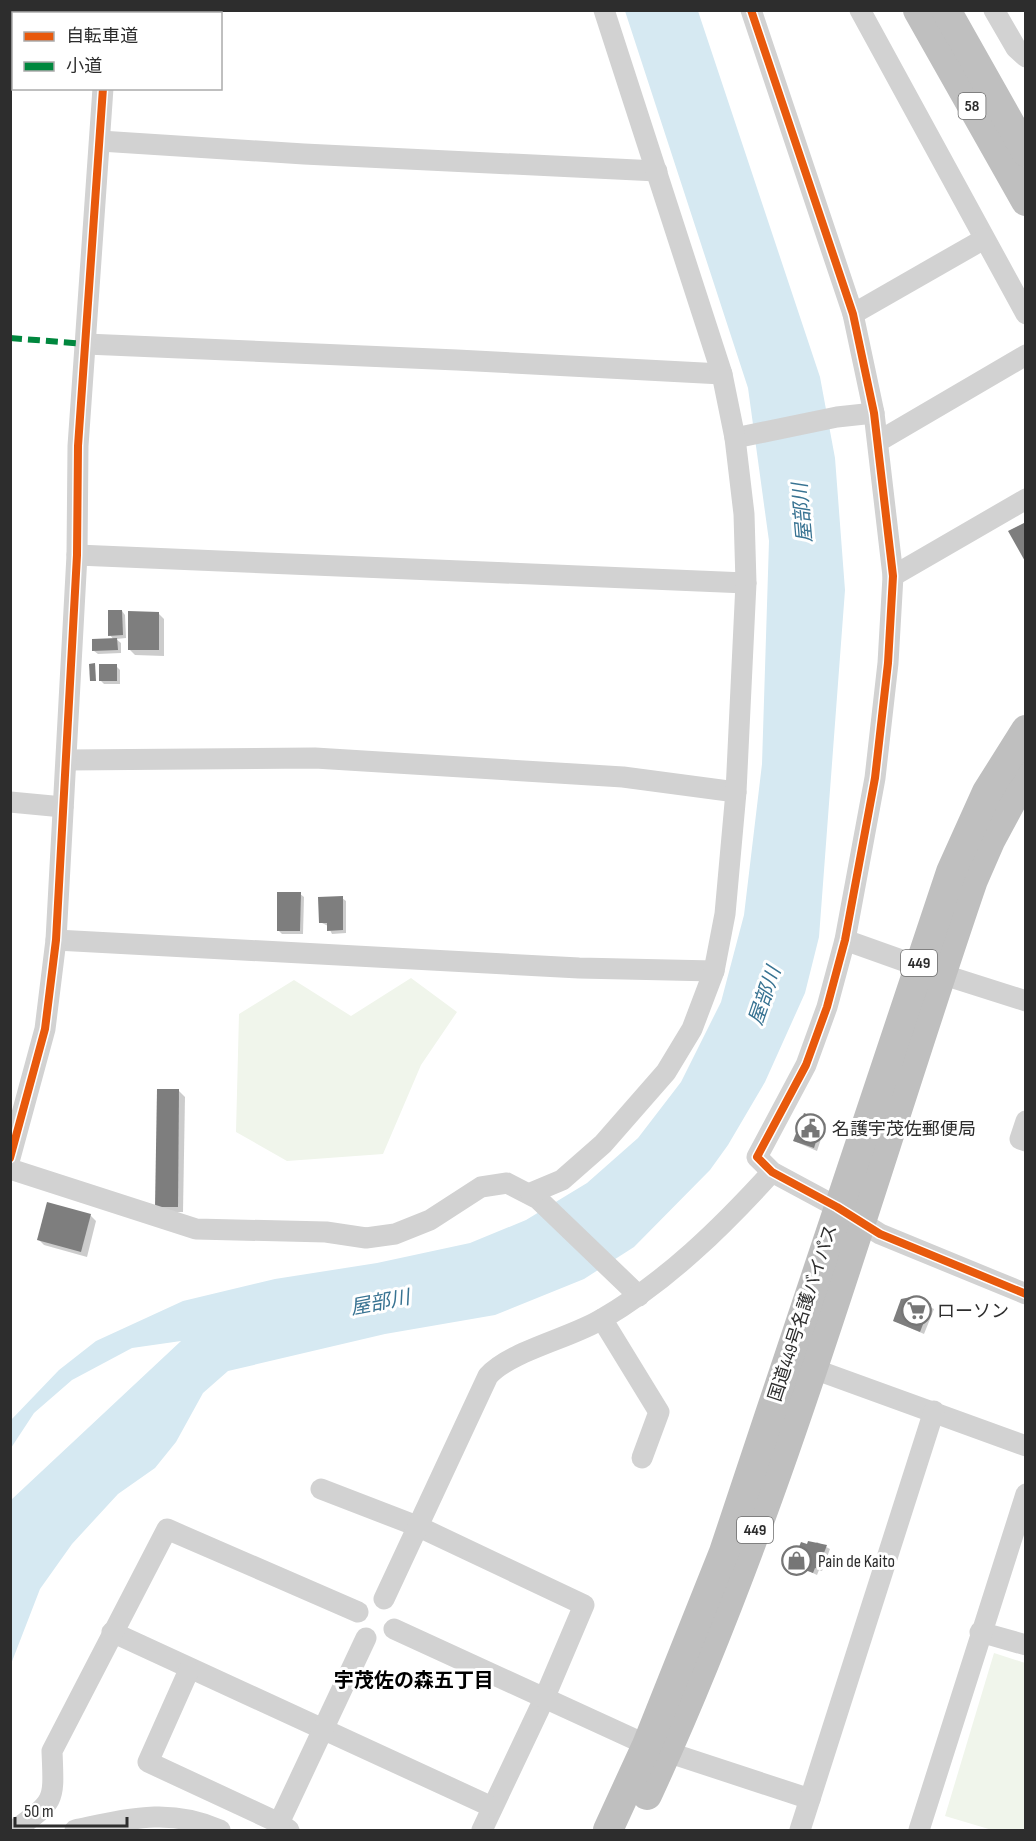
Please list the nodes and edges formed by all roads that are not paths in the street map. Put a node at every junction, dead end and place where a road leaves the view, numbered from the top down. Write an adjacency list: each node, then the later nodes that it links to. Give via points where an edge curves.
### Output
1 (604, 10): 11 (street)
2 (750, 10): 14 (street)
3 (860, 10): 13 (street)
4 (918, 10): 12 (highway, 58)
5 (946, 10): 10 (highway, 58)
6 (994, 10): 7 (street)
7 (1026, 57)
8 (104, 90): 9 (street)
9 (100, 141): 11 (street); 16 (street)
10 (1026, 152)
11 (657, 171): 18 (street)
12 (1026, 201)
13 (984, 238): 14 (street); 15 (street)
14 (853, 314): 19 (street)
15 (1026, 314)
16 (86, 344): 18 (street); 23 (street, via 78,446)
17 (1026, 355): 21 (street)
18 (722, 374): 20 (street)
19 (874, 413): 20 (street); 21 (street)
20 (740, 437): 25 (street)
21 (879, 441): 24 (street)
22 (1026, 499): 24 (street)
23 (77, 555): 25 (street); 27 (street)
24 (893, 576): 33 (street, via 875,778)
25 (746, 583): 29 (street)
26 (1026, 730): 34 (highway, 国道449号名護バイパス / 449, via 987,792 951,872)
27 (68, 760): 29 (street, via 315,758 622,777); 31 (street)
28 (1026, 774): 34 (highway, 国道449号名護バイパス / 449)
29 (736, 792): 35 (street, via 725,915)
30 (10, 802): 31 (street)
31 (63, 807): 32 (street)
32 (56, 940): 35 (street, via 579,968); 39 (street, via 45,1029)
33 (845, 940): 34 (street); 41 (street, via 806,1065 757,1157)
34 (929, 970): 36 (street); 43 (highway, 国道449号名護バイパス / 449)
35 (714, 971): 42 (street, via 692,1029 666,1072 603,1144 562,1180)
36 (1026, 1001)
37 (1026, 1121): 38 (street, via 1020,1139)
38 (1026, 1141)
39 (10, 1158)
40 (10, 1169): 42 (street, via 196,1229 326,1232 366,1238 395,1234 430,1220 481,1187 507,1183)
41 (772, 1172): 43 (street); 45 (street, via 719,1230)
42 (535, 1196): 45 (street)
43 (849, 1214): 44 (street, via 890,1239); 47 (highway, 国道449号名護バイパス / 449); 64 (highway, 国道449号名護バイパス / 449, via 724,1552)
44 (1026, 1294)
45 (639, 1296): 46 (street)
46 (602, 1319): 50 (street, via 658,1412); 53 (street, via 569,1337 498,1364 488,1376)
47 (811, 1368): 48 (street); 64 (highway, 国道449号名護バイパス / 449, via 741,1571)
48 (934, 1411): 49 (street); 65 (street)
49 (1026, 1446)
50 (642, 1458)
51 (321, 1489): 53 (street)
52 (1026, 1494): 58 (street)
53 (417, 1526): 54 (street); 62 (street, via 584,1605)
54 (384, 1599): 55 (street, via 368,1601); 56 (street, via 394,1610)
55 (358, 1612): 57 (street, via 167,1529); 59 (street, via 358,1628)
56 (394, 1629): 59 (street, via 382,1639); 62 (street)
57 (112, 1632): 61 (street); 68 (street, via 52,1751 53,1787 48,1806)
58 (980, 1632): 60 (street); 75 (street)
59 (366, 1638): 63 (street)
60 (1026, 1645)
61 (189, 1670): 63 (street); 67 (street, via 148,1762)
62 (544, 1700): 64 (street); 66 (street)
63 (323, 1729): 66 (street); 67 (street)
64 (657, 1749): 65 (street); 72 (highway, 国道449号名護バイパス / 449); 73 (highway, 国道449号名護バイパス / 449)
65 (810, 1799): 74 (street)
66 (492, 1808): 71 (street)
67 (284, 1827)
68 (15, 1830)
69 (75, 1830): 70 (street, via 132,1818 172,1815 199,1820)
70 (220, 1830)
71 (482, 1830)
72 (608, 1830)
73 (631, 1830)
74 (800, 1830)
75 (919, 1830)

